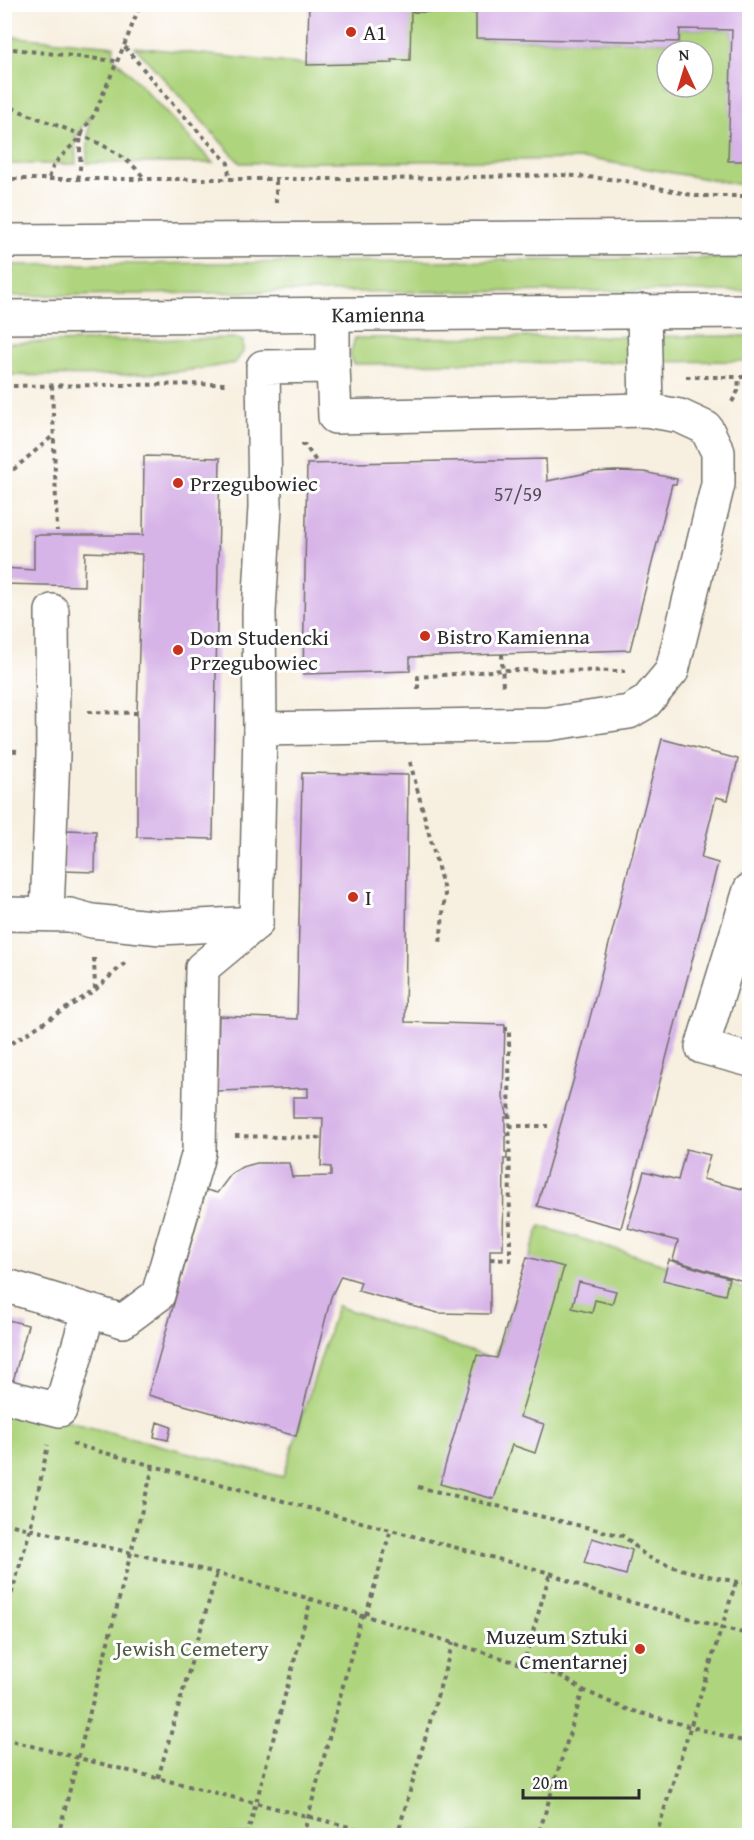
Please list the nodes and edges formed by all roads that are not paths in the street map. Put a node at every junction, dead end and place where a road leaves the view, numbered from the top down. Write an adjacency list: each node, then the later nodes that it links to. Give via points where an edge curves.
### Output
1 (750, 237): 2 (street)
2 (4, 241)
3 (644, 311): 4 (street, Kamienna); 5 (street, Kamienna); 8 (street)
4 (750, 311)
5 (333, 315): 6 (street, Kamienna); 7 (street)
6 (4, 317)
7 (333, 366): 8 (street, via 335,417); 10 (street, via 263,367 265,507)
8 (646, 410): 10 (street, via 680,416 706,428 718,452 718,484 672,671 646,702 629,712 548,724)
9 (52, 611): 13 (street, via 53,754)
10 (260, 729): 14 (street)
11 (750, 890): 15 (street, via 702,1047)
12 (4, 914): 13 (street)
13 (47, 914): 14 (street, via 161,928)
14 (256, 923): 17 (street, via 202,968 199,1152 158,1295 123,1321)
15 (750, 1059)
16 (4, 1285): 17 (street)
17 (88, 1313): 18 (street, via 60,1410)
18 (4, 1395)

